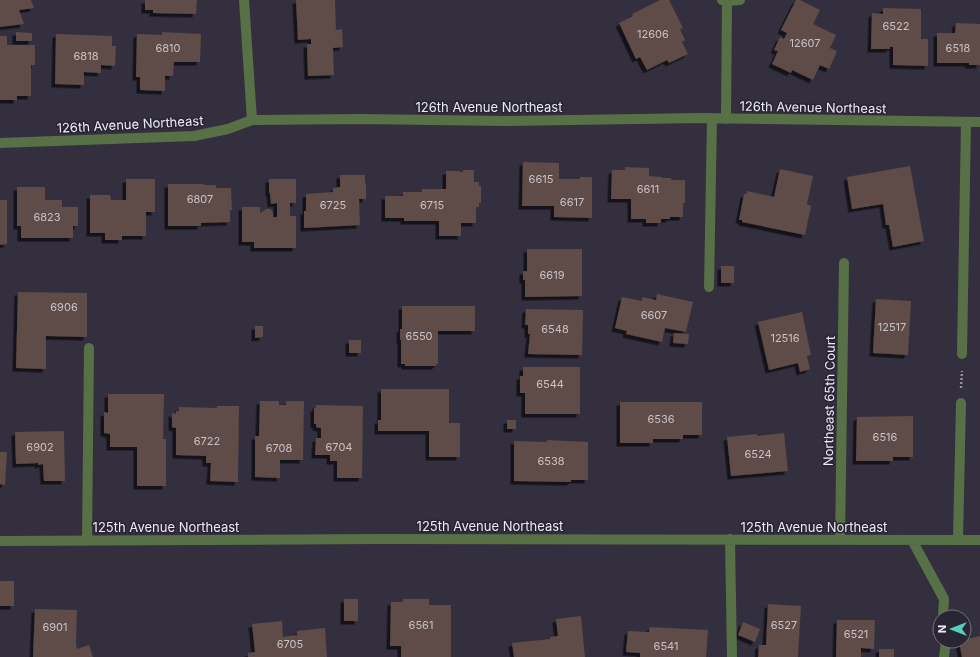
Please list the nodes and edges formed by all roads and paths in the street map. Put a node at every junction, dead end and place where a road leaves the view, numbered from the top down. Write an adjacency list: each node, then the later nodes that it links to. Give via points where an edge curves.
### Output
1 (244, 0): 6 (street)
2 (740, 0): 3 (street)
3 (724, 1): 5 (street)
4 (712, 119): 5 (street, 126th Avenue Northeast); 6 (street, 126th Avenue Northeast); 11 (street)
5 (726, 119): 7 (street, 126th Avenue Northeast)
6 (252, 120): 9 (street, 126th Avenue Northeast, via 228,129 194,136)
7 (966, 122): 8 (street, 126th Avenue Northeast); 13 (street)
8 (980, 122)
9 (0, 143)
10 (844, 263): 17 (street, Northeast 65th Court)
11 (709, 287)
12 (89, 348): 16 (street)
13 (962, 354): 14 (path)
14 (961, 403): 19 (street)
15 (730, 539): 16 (street, 125th Avenue Northeast); 17 (street, 125th Avenue Northeast); 23 (street)
16 (87, 540): 21 (street, 125th Avenue Northeast)
17 (840, 540): 18 (street, 125th Avenue Northeast)
18 (912, 540): 19 (street, 125th Avenue Northeast); 22 (street, via 944,599)
19 (958, 540): 20 (street, 125th Avenue Northeast)
20 (980, 540)
21 (0, 541)
22 (943, 609)
23 (732, 657)

